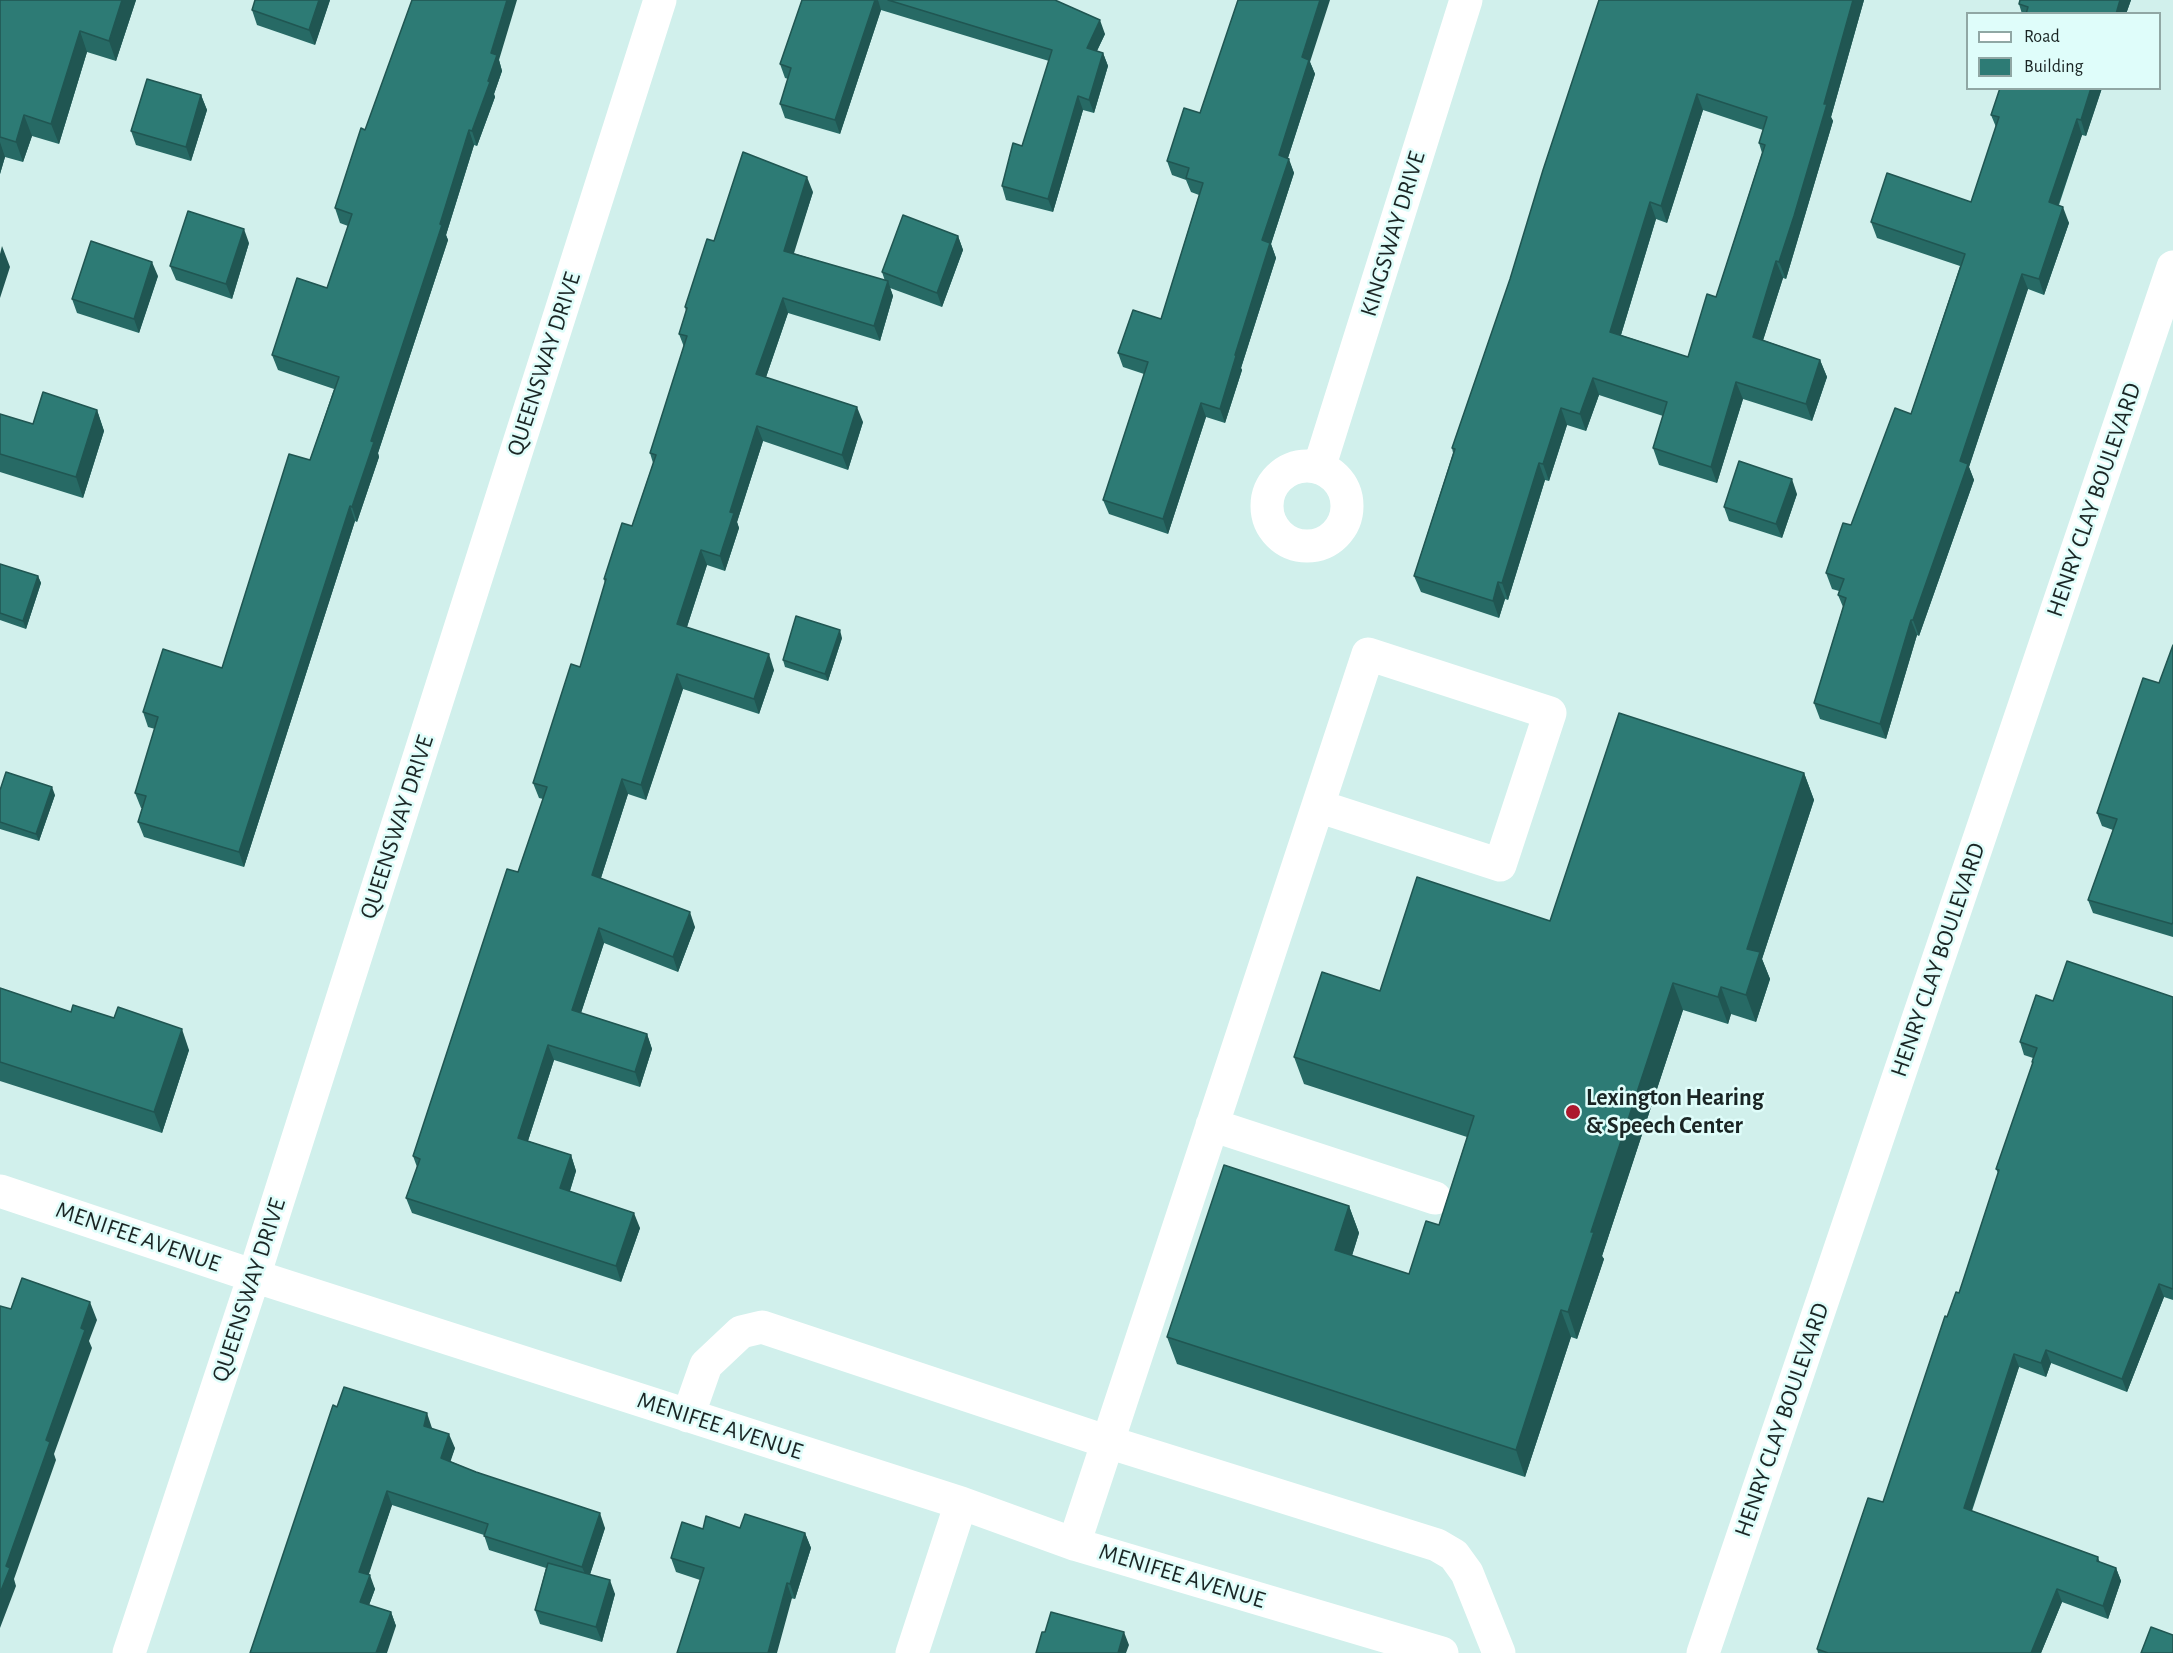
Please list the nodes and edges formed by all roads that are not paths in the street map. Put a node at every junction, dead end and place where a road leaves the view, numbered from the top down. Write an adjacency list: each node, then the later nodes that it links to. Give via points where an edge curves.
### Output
1 (660, 0): 9 (street, QUEENSWAY DRIVE)
2 (1466, 0): 4 (street, KINGSWAY DRIVE)
3 (2173, 267): 18 (street, HENRY CLAY BOULEVARD)
4 (1319, 468)
5 (1318, 806): 5 (street, via 1368,654 1550,713 1500,865); 6 (street)
6 (1212, 1125): 8 (street); 11 (street)
7 (0, 1191): 9 (street, MENIFEE AVENUE)
8 (1435, 1198)
9 (254, 1276): 10 (street, MENIFEE AVENUE); 14 (street, QUEENSWAY DRIVE)
10 (688, 1416): 11 (street, via 706,1365 741,1332 762,1327); 12 (street, MENIFEE AVENUE)
11 (1108, 1442): 13 (street); 17 (street, via 1437,1545 1454,1555 1467,1573)
12 (960, 1503): 13 (street, MENIFEE AVENUE); 15 (street)
13 (1074, 1544): 16 (street, MENIFEE AVENUE)
14 (129, 1653)
15 (912, 1653)
16 (1442, 1653)
17 (1499, 1653)
18 (1703, 1653)

